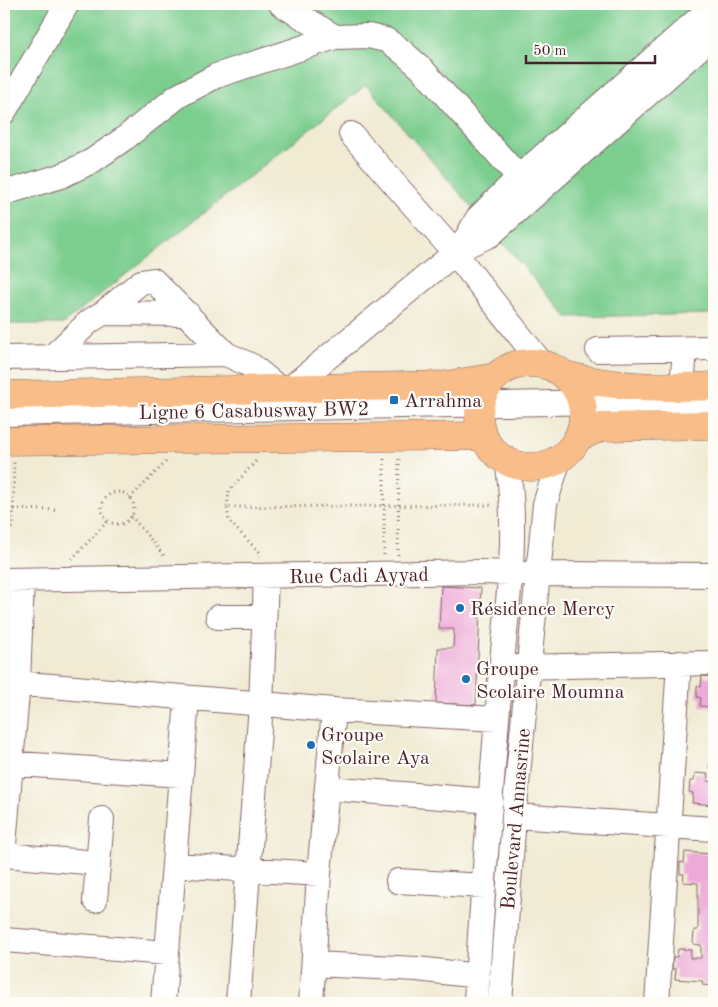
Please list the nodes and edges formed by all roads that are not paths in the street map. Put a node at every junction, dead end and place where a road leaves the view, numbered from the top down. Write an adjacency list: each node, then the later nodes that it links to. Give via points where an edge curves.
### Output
1 (67, 4): 6 (street)
2 (281, 4): 5 (street)
3 (714, 5): 8 (street)
4 (714, 35): 8 (street)
5 (335, 37): 8 (street, via 368,36 386,40 398,48 421,68); 9 (street, via 216,76 178,96 126,138 92,160 61,176)
6 (4, 112)
7 (351, 134): 10 (street)
8 (526, 186): 10 (street, via 477,219)
9 (4, 193)
10 (458, 250): 19 (street); 23 (street)
11 (103, 313): 12 (street); 12 (street, via 144,280 153,280); 17 (street, via 90,320)
12 (188, 314): 16 (street)
13 (685, 348): 14 (street); 15 (street); 22 (street)
14 (714, 348)
15 (598, 350)
16 (226, 354): 17 (street); 23 (street, via 252,366)
17 (52, 357): 18 (street)
18 (4, 358)
19 (554, 370): 20 (main road, via 517,364); 22 (main road, via 620,386); 28 (main road, via 576,388)
20 (495, 377): 23 (main road, via 447,385); 29 (main road, via 482,394)
21 (714, 386): 22 (main road)
22 (682, 388)
23 (284, 389): 24 (main road)
24 (4, 395)
25 (714, 399): 28 (street, Ligne 6 Casabusway BW2)
26 (714, 409): 28 (street, Ligne 6 Casabusway BW2)
27 (4, 414): 29 (street, Ligne 6 Casabusway BW2)
28 (581, 418): 29 (street, Ligne 6 Casabusway BW2); 30 (main road, via 602,427); 32 (main road, via 570,449)
29 (480, 419): 31 (street, Ligne 6 Casabusway BW2); 31 (main road, via 392,435 180,438); 33 (main road, via 493,450)
30 (714, 424)
31 (7, 435)
32 (559, 459): 33 (main road, via 533,467); 35 (street, Boulevard Annasrine, via 545,504)
33 (507, 461): 34 (street, Boulevard Annasrine, via 513,506)
34 (510, 573): 35 (street, Rue Cadi Ayyad); 37 (street, Rue Cadi Ayyad); 44 (street, Boulevard Annasrine)
35 (539, 574): 36 (street, Rue Cadi Ayyad); 43 (street, Boulevard Annasrine)
36 (714, 574)
37 (266, 577): 38 (street, Rue Cadi Ayyad); 40 (street)
38 (13, 580): 45 (street)
39 (218, 617): 40 (street)
40 (264, 617): 47 (street)
41 (679, 663): 42 (street); 43 (street); 56 (street)
42 (714, 663)
43 (530, 666): 44 (street); 54 (street, Boulevard Annasrine)
44 (501, 667): 49 (street, Boulevard Annasrine)
45 (11, 682): 46 (street); 50 (street)
46 (187, 699): 47 (street); 51 (street)
47 (260, 704): 48 (street); 62 (street)
48 (334, 710): 49 (street); 52 (street)
49 (497, 719): 53 (street, Boulevard Annasrine)
50 (7, 763): 51 (street); 58 (street)
51 (181, 776): 61 (street)
52 (327, 788): 53 (street); 63 (street)
53 (491, 801): 65 (street, Boulevard Annasrine)
54 (514, 816): 56 (street); 75 (street, Boulevard Annasrine)
55 (102, 819): 60 (street)
56 (668, 826): 57 (street); 76 (street)
57 (714, 829)
58 (4, 845)
59 (4, 855): 60 (street)
60 (98, 863): 66 (street)
61 (174, 866): 62 (street); 68 (street)
62 (249, 870): 63 (street); 72 (street)
63 (319, 874): 69 (street)
64 (398, 881): 65 (street)
65 (484, 886): 70 (street, Boulevard Annasrine)
66 (95, 900)
67 (4, 940): 68 (street)
68 (167, 953): 71 (street)
69 (314, 964): 70 (street, via 417,969); 73 (street)
70 (478, 976): 74 (street, Boulevard Annasrine)
71 (163, 1003)
72 (238, 1003)
73 (312, 1003)
74 (476, 1003)
75 (500, 1003)
76 (657, 1003)

